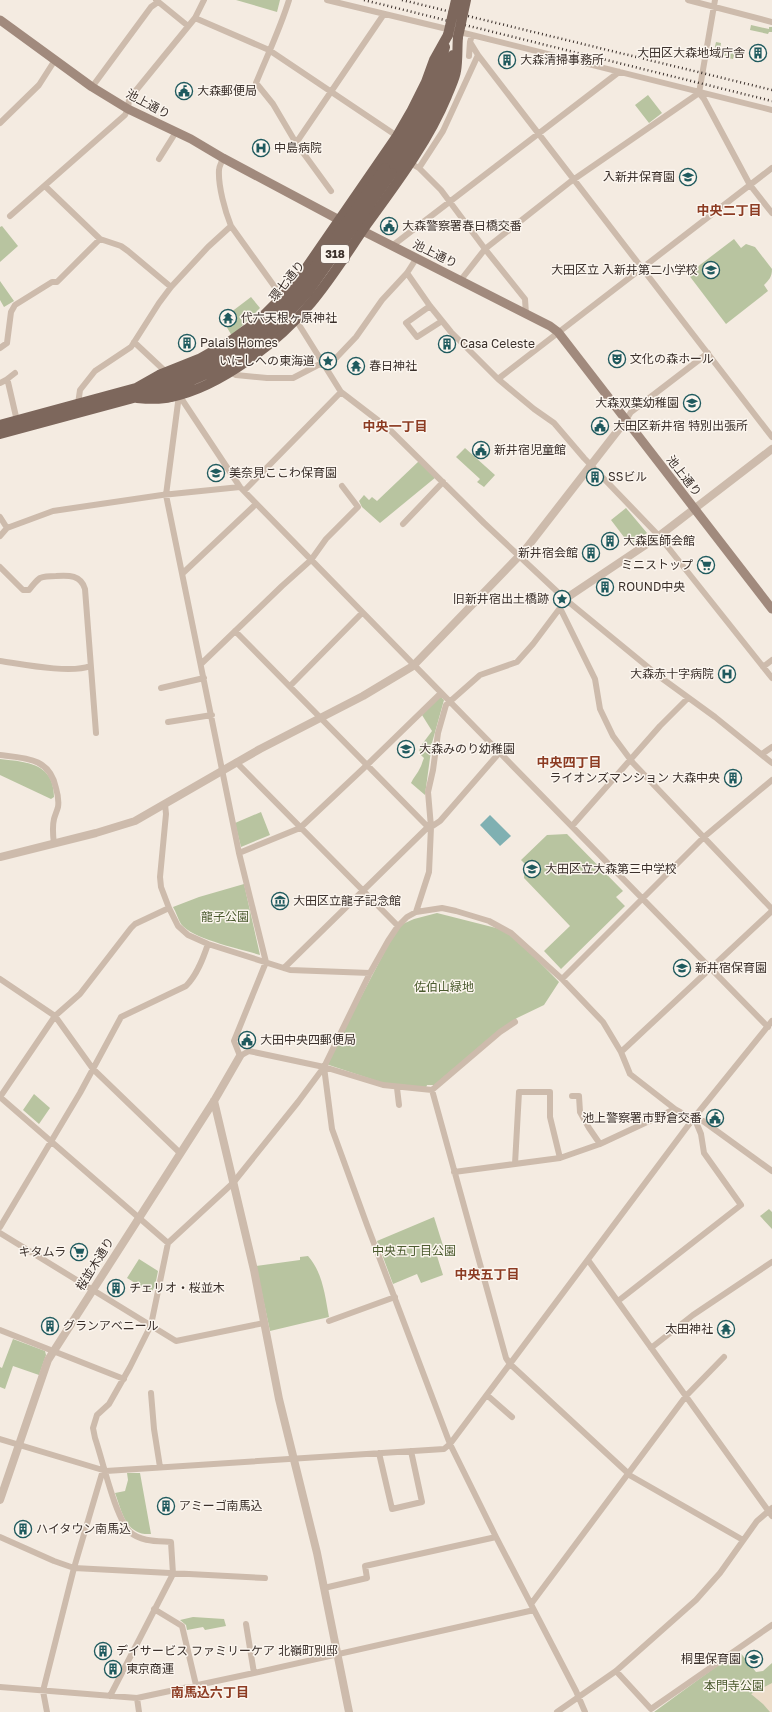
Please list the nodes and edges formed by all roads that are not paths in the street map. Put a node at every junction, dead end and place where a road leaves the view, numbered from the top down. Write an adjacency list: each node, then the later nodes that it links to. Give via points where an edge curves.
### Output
1 (204, 0): 11 (street)
2 (288, 0): 18 (street, via 281,27)
3 (327, 0): 10 (street)
4 (456, 0): 16 (main road, 環七通り / 318, bridge)
5 (466, 0): 16 (main road, 環七通り / 318, bridge)
6 (688, 0): 9 (street)
7 (715, 0): 9 (street)
8 (157, 1): 14 (street); 23 (street)
9 (714, 7): 13 (street); 25 (street)
10 (384, 14): 15 (street); 24 (street)
11 (195, 18): 14 (street); 18 (street)
12 (0, 20): 21 (main road, 池上通り)
13 (772, 22)
14 (188, 26): 26 (street, via 129,99)
15 (472, 35): 17 (street); 22 (street)
16 (453, 36): 31 (main road, via 434,60 426,82); 35 (main road, via 456,71 432,128); 65 (main road, 環七通り / 318, bridge, via 425,104 388,170)
17 (470, 42): 19 (street); 20 (street)
18 (269, 50): 24 (street); 32 (street, via 256,83 273,104)
19 (469, 56)
20 (478, 56): 30 (street); 36 (street, via 443,131)
21 (55, 60): 23 (main road, 池上通り); 28 (street, via 39,85)
22 (619, 72): 25 (street); 30 (street)
23 (92, 87): 26 (main road, 池上通り)
24 (331, 90): 31 (street); 32 (street)
25 (699, 93): 27 (street); 38 (street); 39 (street)
26 (128, 109): 29 (main road, 池上通り); 40 (street, via 125,115)
27 (772, 110)
28 (0, 123)
29 (176, 132): 33 (street); 34 (main road, 池上通り)
30 (538, 134): 38 (street); 42 (street)
31 (397, 136): 45 (main road)
32 (296, 143): 41 (street)
33 (159, 158)
34 (224, 158): 45 (main road, 池上通り); 46 (street, via 219,170 227,215)
35 (410, 163): 36 (street); 47 (main road)
36 (419, 168): 42 (street)
37 (772, 168): 39 (street)
38 (574, 180): 51 (street); 54 (street)
39 (750, 185): 43 (street); 54 (street)
40 (45, 186): 44 (street); 48 (street)
41 (331, 191)
42 (451, 203): 49 (street); 51 (street)
43 (772, 214)
44 (10, 216)
45 (338, 220): 47 (main road, 池上通り); 50 (main road)
46 (232, 226): 58 (street, via 208,247); 60 (street)
47 (362, 231): 49 (main road, 池上通り); 53 (main road)
48 (100, 239): 58 (street, via 121,246); 68 (street, via 57,282 52,282 15,305 11,312 7,343)
49 (392, 246): 52 (main road, 池上通り)
50 (319, 249): 53 (street, via 333,251); 56 (main road)
51 (485, 249): 57 (street); 62 (street, via 525,299)
52 (416, 258): 55 (street); 57 (main road, 池上通り)
53 (340, 263): 59 (main road)
54 (642, 269): 66 (street); 69 (street)
55 (408, 273): 61 (street); 70 (street, via 382,300 356,337 337,357)
56 (297, 280): 59 (street, via 303,292); 60 (main road)
57 (460, 280): 62 (main road, 池上通り)
58 (171, 287): 67 (street)
59 (317, 296): 63 (main road)
60 (282, 297): 71 (main road, via 258,321 229,342 199,359)
61 (430, 306): 64 (street); 64 (street, via 406,323 417,338)
62 (526, 314): 66 (main road, 池上通り)
63 (296, 320): 70 (street); 72 (main road, via 265,348)
64 (442, 321): 74 (street)
65 (269, 328): 77 (main road, 環七通り / 318, via 200,367); 77 (main road, 環七通り / 318, via 251,348 221,367 167,390)
66 (558, 332): 74 (street); 80 (main road, 池上通り)
67 (134, 342): 71 (street); 79 (street, via 131,347 95,370 80,390)
68 (0, 348)
69 (708, 353): 80 (street, via 630,412); 84 (street)
70 (324, 365): 72 (street, via 318,365 293,378 267,378 236,375); 76 (street)
71 (166, 372): 77 (main road)
72 (230, 372): 78 (main road)
73 (15, 373): 75 (street)
74 (498, 379): 86 (street, via 554,423)
75 (3, 381): 81 (street)
76 (341, 392): 87 (street, via 388,428); 89 (street)
77 (137, 393): 78 (main road, via 163,398); 79 (main road, 環七通り / 318); 83 (main road, 環七通り / 318)
78 (179, 395): 89 (street); 90 (street)
79 (78, 404): 81 (main road, 環七通り / 318)
80 (626, 420): 86 (street); 92 (main road, 池上通り)
81 (17, 421): 82 (main road, 環七通り / 318)
82 (0, 425)
83 (0, 434)
84 (772, 437)
85 (772, 449): 92 (street)
86 (591, 466): 97 (street); 98 (street)
87 (443, 482): 94 (street); 98 (street)
88 (342, 486): 99 (street, via 358,507 326,539)
89 (242, 489): 90 (street); 91 (street)
90 (166, 495): 95 (street, via 53,511); 101 (street)
91 (256, 504): 99 (street); 101 (street)
92 (694, 509): 97 (street); 103 (main road, 池上通り)
93 (0, 517): 95 (street)
94 (403, 524)
95 (7, 528): 96 (street)
96 (0, 536)
97 (659, 536): 102 (street); 112 (street)
98 (520, 556): 102 (street); 111 (street)
99 (311, 560): 105 (street); 106 (street)
100 (0, 567): 110 (street, via 23,590 29,590 40,578 46,576 70,575 83,583)
101 (183, 573): 109 (street)
102 (565, 600): 104 (street); 118 (street)
103 (770, 604)
104 (560, 608): 119 (street, via 517,662 480,675); 128 (street, via 595,679 600,709 613,736)
105 (362, 612): 111 (street); 115 (street)
106 (235, 631): 109 (street); 115 (street)
107 (772, 660): 112 (street)
108 (0, 661): 110 (street, via 58,668)
109 (201, 664): 113 (street)
110 (90, 666): 123 (street)
111 (413, 666): 117 (street); 121 (street)
112 (763, 667): 114 (street)
113 (204, 678): 116 (street); 120 (street)
114 (772, 678)
115 (290, 686): 121 (street)
116 (162, 688)
117 (441, 693): 119 (street); 131 (street)
118 (688, 698): 126 (street); 128 (street)
119 (449, 702): 125 (street); 136 (street, via 438,733 428,792)
120 (212, 715): 122 (street); 132 (street)
121 (321, 718): 129 (street); 131 (street)
122 (168, 722)
123 (96, 733)
124 (772, 747): 126 (street)
125 (500, 752): 135 (street); 136 (street, via 459,801 440,821)
126 (762, 754): 130 (street)
127 (0, 755): 139 (street, via 40,762 55,780 58,806 53,820)
128 (630, 760): 135 (street); 138 (street)
129 (236, 762): 132 (street); 137 (street)
130 (772, 763)
131 (367, 765): 136 (street); 137 (street)
132 (223, 770): 134 (street); 140 (street)
133 (772, 780): 138 (street)
134 (165, 804): 139 (street, via 123,825); 144 (street, via 160,877)
135 (572, 826): 143 (street)
136 (430, 827): 142 (street); 146 (street, via 429,872)
137 (300, 828): 140 (street); 142 (street)
138 (704, 837): 143 (street); 145 (street)
139 (54, 844): 141 (street)
140 (239, 853): 149 (street)
141 (0, 857)
142 (363, 891): 147 (street); 151 (street)
143 (642, 898): 150 (street); 154 (street)
144 (169, 908): 148 (street, via 178,926 188,935); 155 (street, via 130,928 80,994)
145 (772, 910): 150 (street)
146 (416, 912): 147 (street); 154 (street, via 442,908 489,921 511,933)
147 (398, 926): 152 (street)
148 (208, 944): 149 (street); 161 (street, via 192,980 186,986 121,1017)
149 (266, 962): 151 (street); 159 (street, via 234,1041)
150 (710, 967): 157 (street); 158 (street)
151 (284, 968): 152 (street)
152 (370, 974): 160 (street)
153 (0, 979): 155 (street)
154 (562, 979): 158 (street, via 603,1022)
155 (55, 1016): 161 (street); 165 (street)
156 (515, 1022): 163 (street)
157 (770, 1024): 169 (street)
158 (621, 1052): 168 (street, via 630,1074)
159 (240, 1056): 160 (street, via 249,1052); 166 (street, 桜並木通り)
160 (324, 1066): 162 (street); 177 (street); 185 (street, via 332,1129)
161 (93, 1069): 170 (street); 172 (street)
162 (397, 1088): 163 (street); 167 (street)
163 (432, 1090): 176 (street)
164 (572, 1096): 171 (street, via 579,1096 580,1112)
165 (0, 1097): 170 (street)
166 (214, 1101): 172 (street, 桜並木通り); 177 (street)
167 (399, 1106)
168 (675, 1109): 169 (street); 171 (street)
169 (693, 1119): 175 (street, via 703,1121); 182 (street); 186 (street, via 701,1134 704,1153 740,1205)
170 (52, 1141): 178 (street); 179 (street)
171 (600, 1144): 173 (street)
172 (180, 1153): 178 (street, 桜並木通り)
173 (560, 1158): 174 (street); 174 (street, via 550,1118 550,1092 519,1092)
174 (515, 1164): 176 (street)
175 (771, 1166)
176 (454, 1172): 194 (street, via 506,1358)
177 (233, 1183): 181 (street); 188 (street)
178 (139, 1217): 181 (street); 184 (street, 桜並木通り)
179 (0, 1227)
180 (0, 1232): 184 (street)
181 (168, 1243): 189 (street)
182 (588, 1260): 186 (street); 194 (street)
183 (772, 1262): 191 (street, via 693,1315)
184 (93, 1290): 189 (street); 192 (street, 桜並木通り)
185 (395, 1297): 187 (street); 202 (street)
186 (618, 1302): 191 (street)
187 (329, 1321)
188 (264, 1323): 189 (street, via 176,1341); 205 (street)
189 (151, 1325): 195 (street)
190 (0, 1330): 192 (street)
191 (652, 1348): 198 (street)
192 (54, 1351): 195 (street); 201 (street, 桜並木通り, via 48,1360)
193 (724, 1357): 198 (street)
194 (510, 1364): 197 (street); 208 (street)
195 (124, 1379): 207 (street, via 109,1404 97,1415 93,1428)
196 (150, 1393): 206 (street)
197 (488, 1396): 199 (street); 202 (street)
198 (686, 1396): 208 (street); 210 (street)
199 (512, 1417)
200 (0, 1439): 201 (street)
201 (19, 1444): 207 (street); 209 (street, 桜並木通り)
202 (450, 1444): 203 (street, via 444,1449); 212 (street)
203 (411, 1451): 204 (street); 204 (street, via 422,1502 392,1509)
204 (378, 1453): 205 (street)
205 (293, 1458): 206 (street); 217 (street)
206 (160, 1467): 207 (street)
207 (105, 1470): 214 (street); 215 (street, via 122,1520 131,1533 147,1541 171,1542)
208 (628, 1474): 213 (street); 218 (street)
209 (0, 1500)
210 (771, 1512): 213 (street, via 756,1521)
211 (0, 1537): 214 (street)
212 (496, 1537): 217 (street, via 365,1566 368,1578); 218 (street)
213 (743, 1540): 223 (street, via 720,1573 696,1600)
214 (74, 1568): 215 (street); 227 (street)
215 (173, 1574): 216 (street); 219 (street)
216 (265, 1578)
217 (324, 1588): 222 (street)
218 (532, 1607): 222 (street); 229 (street)
219 (154, 1609): 225 (street, via 182,1626); 228 (street)
220 (246, 1624): 224 (street)
221 (772, 1625): 223 (street, via 651,1709)
222 (338, 1655): 224 (street); 233 (street)
223 (616, 1671): 229 (street)
224 (254, 1673): 225 (street)
225 (196, 1685): 230 (street)
226 (0, 1687): 227 (street)
227 (43, 1691): 228 (street); 231 (street)
228 (110, 1696): 230 (street)
229 (579, 1697): 234 (street); 235 (street)
230 (137, 1698): 232 (street)
231 (48, 1712)
232 (139, 1712)
233 (349, 1712)
234 (556, 1712)
235 (585, 1712)

